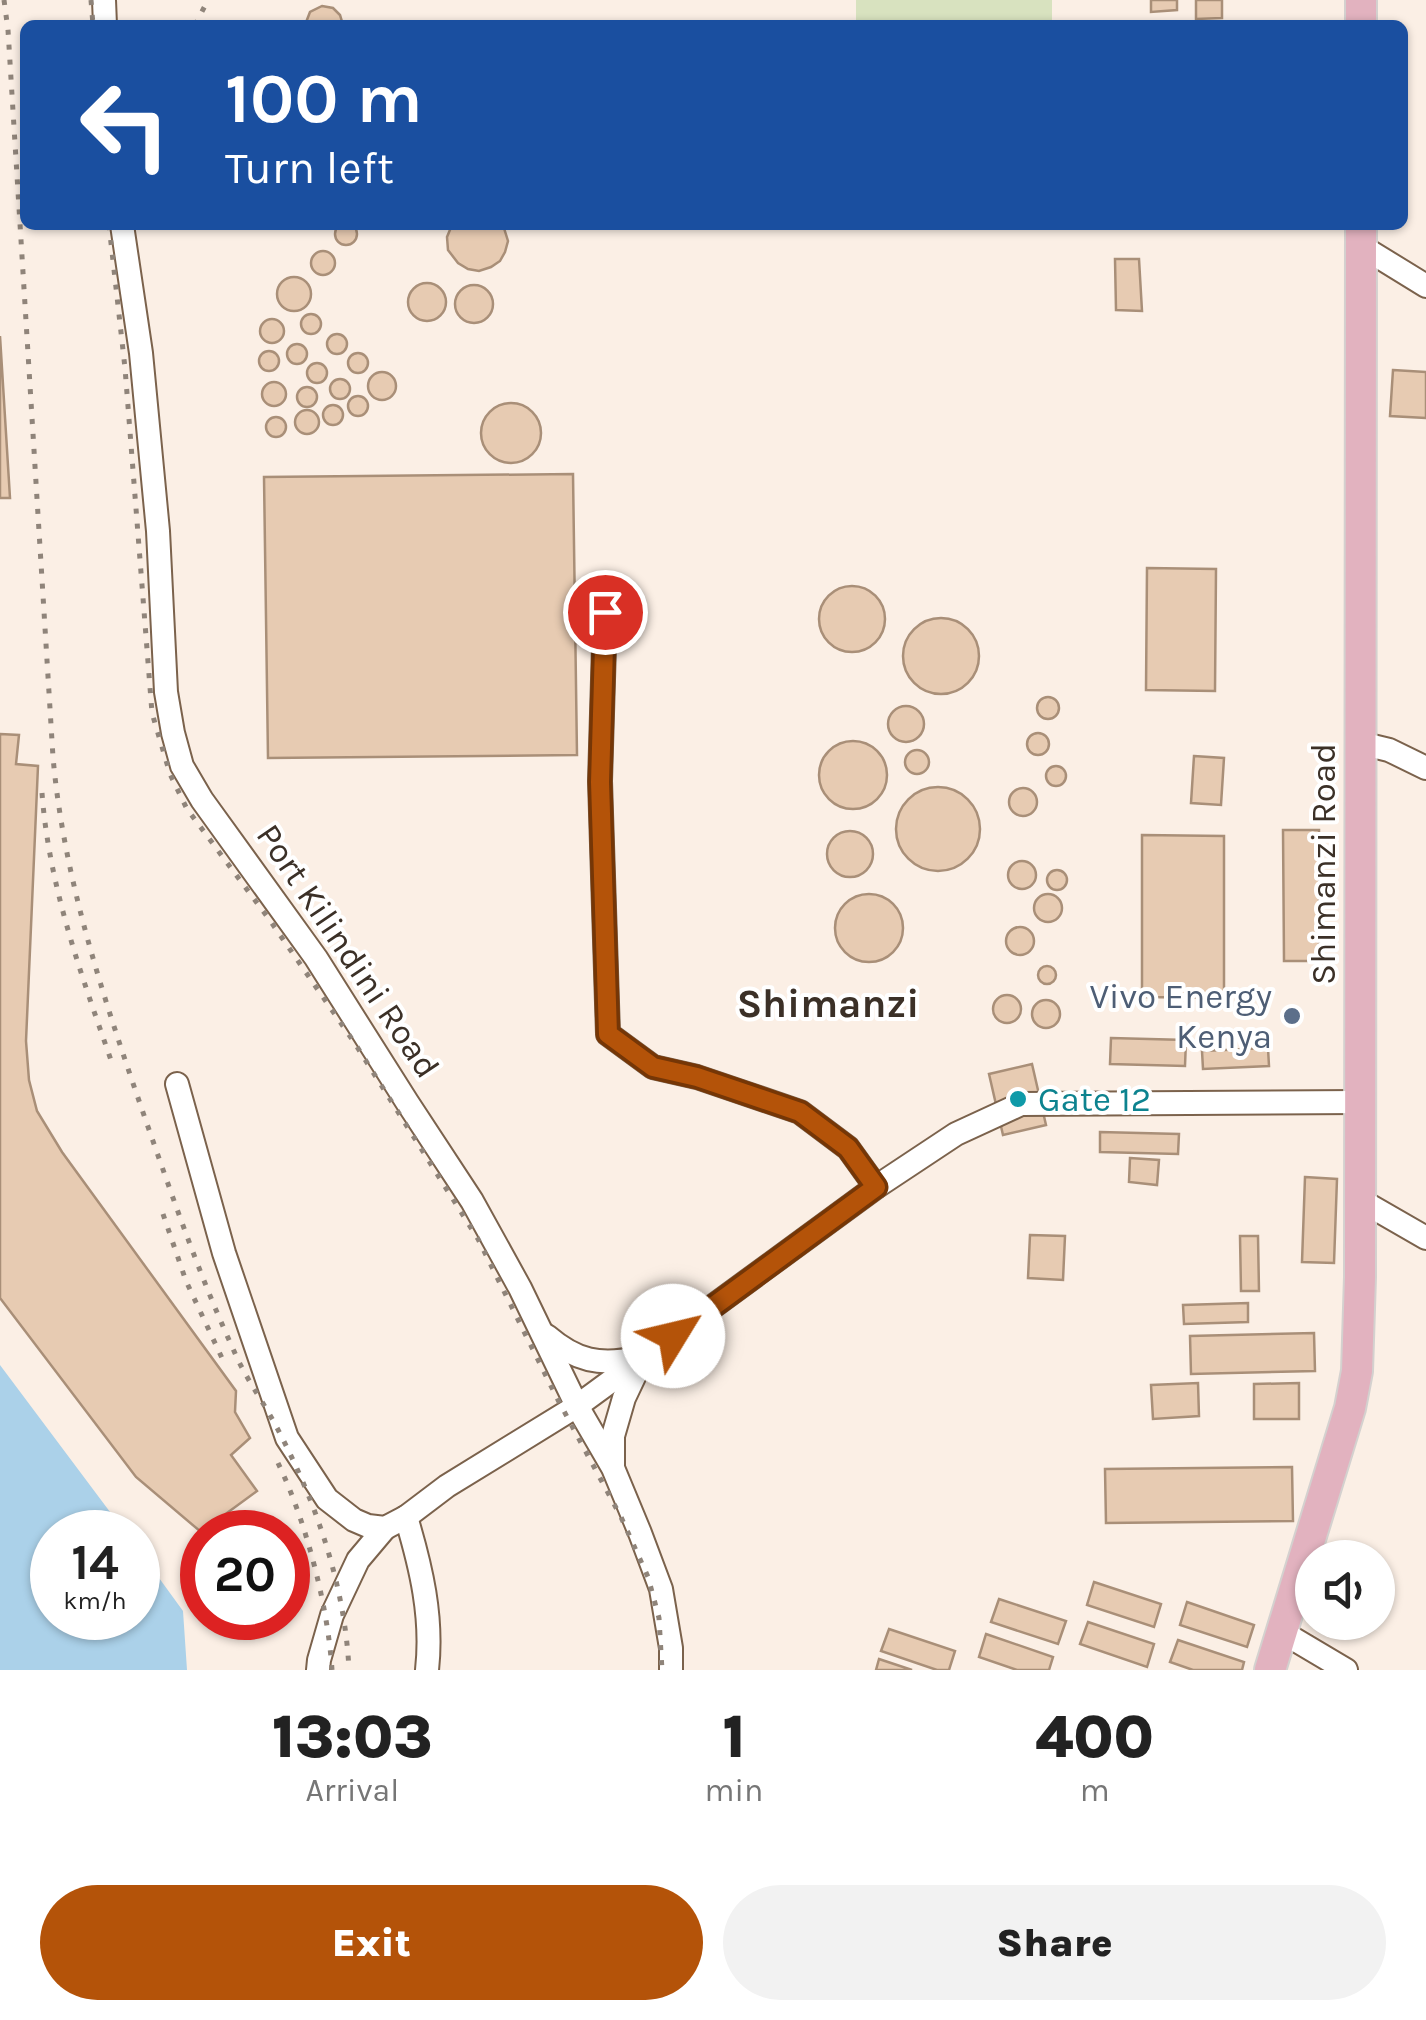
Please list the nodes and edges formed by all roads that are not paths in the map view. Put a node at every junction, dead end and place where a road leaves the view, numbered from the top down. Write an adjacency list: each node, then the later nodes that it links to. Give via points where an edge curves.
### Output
1 (123, 230): 12 (street, Port Kilindini Road, via 156,512 166,692 182,766 472,1201)
2 (1361, 235): 3 (street); 5 (main road, Shimanzi Road)
3 (1426, 286)
4 (605, 612): 9 (street, via 600,782 608,1034 653,1067 800,1112 848,1148)
5 (1360, 743): 6 (street); 8 (main road, Shimanzi Road)
6 (1426, 768)
7 (177, 1084): 16 (street, via 287,1438 327,1499 368,1526)
8 (1360, 1102): 9 (street, via 1020,1104 956,1134); 10 (main road, Shimanzi Road)
9 (876, 1187): 13 (street)
10 (1360, 1200): 11 (street); 17 (main road, Shimanzi Road, via 1357,1371)
11 (1426, 1238)
12 (540, 1331): 13 (street, via 564,1352 610,1364); 14 (street, Port Kilindini Road)
13 (644, 1357): 14 (street); 15 (street, via 613,1436)
14 (576, 1406): 15 (street, Port Kilindini Road); 16 (street)
15 (613, 1468): 20 (street, Port Kilindini Road, via 661,1589)
16 (395, 1523): 18 (street, via 358,1560); 19 (street, via 422,1571)
17 (1282, 1632): 21 (main road, Shimanzi Road); 22 (street)
18 (318, 1670)
19 (427, 1670)
20 (671, 1670)
21 (1270, 1670)
22 (1346, 1670)

